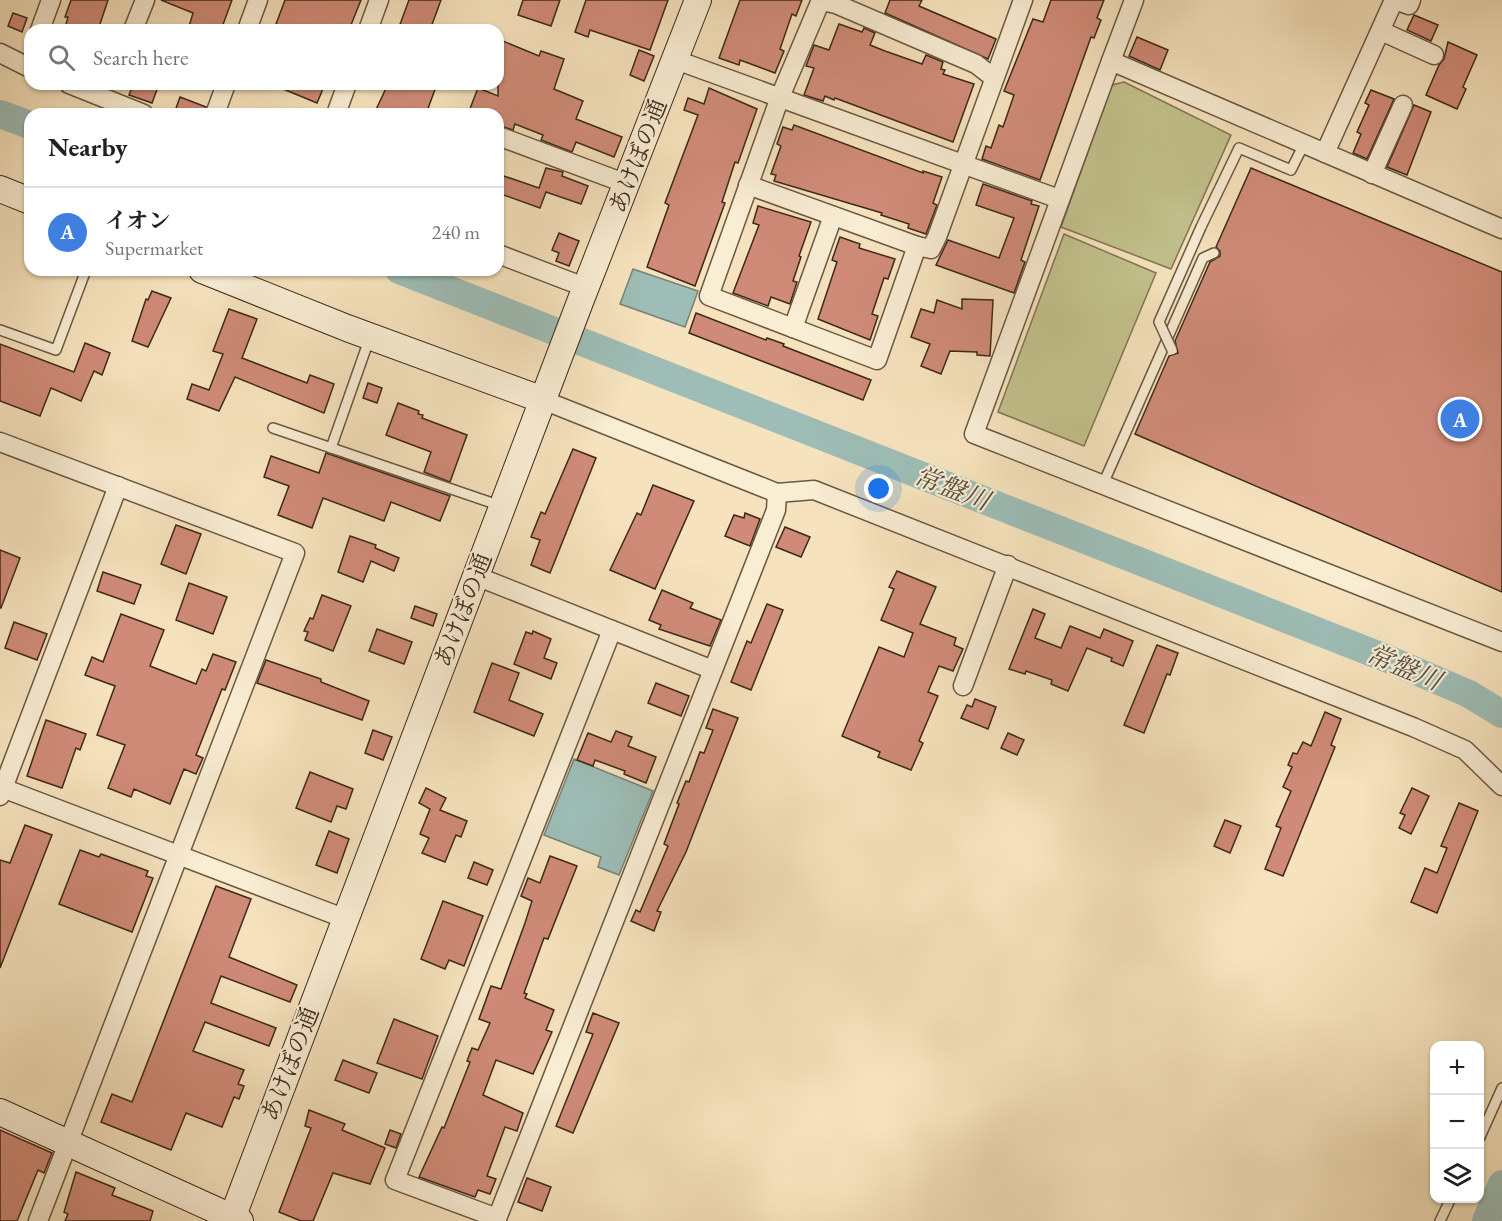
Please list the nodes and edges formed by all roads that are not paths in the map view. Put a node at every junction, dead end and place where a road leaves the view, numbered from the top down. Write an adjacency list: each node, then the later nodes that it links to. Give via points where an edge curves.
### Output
1 (51, 0): 11 (street)
2 (145, 0): 12 (street)
3 (258, 0): 13 (street)
4 (379, 0): 14 (street)
5 (698, 0): 18 (street, あけぼの通)
6 (821, 0): 21 (street, via 976,64); 25 (street)
7 (1023, 0): 21 (street)
8 (1134, 0): 20 (street)
9 (1395, 0): 10 (street, via 1409,5); 15 (street)
10 (1411, 0)
11 (42, 24)
12 (136, 24)
13 (249, 24)
14 (370, 24)
15 (1381, 31): 17 (street); 32 (street)
16 (0, 53): 19 (street)
17 (1434, 55)
18 (676, 60): 25 (street); 35 (street, あけぼの通)
19 (24, 61)
20 (1111, 62): 31 (street); 39 (street)
21 (994, 78): 33 (street)
22 (224, 90): 28 (street)
23 (345, 90): 29 (street)
24 (110, 92): 27 (street)
25 (780, 97): 33 (street); 36 (street)
26 (1403, 105): 34 (street)
27 (135, 108)
28 (217, 108)
29 (338, 108)
30 (504, 138): 35 (street)
31 (1304, 144): 32 (street); 51 (lane, bridge, via 1291,170 1239,148 1159,322)
32 (1325, 153): 34 (street)
33 (962, 162): 39 (street); 42 (street, via 931,249)
34 (1372, 174): 41 (street)
35 (627, 184): 47 (street, あけぼの通)
36 (748, 185): 40 (street); 48 (street, via 709,296)
37 (0, 189): 38 (street)
38 (24, 199)
39 (1059, 199): 56 (street, via 974,434)
40 (833, 216): 42 (street); 48 (street)
41 (1502, 229)
42 (916, 246): 48 (street, via 877,360)
43 (1214, 253): 56 (lane, via 1203,258)
44 (504, 257): 47 (street)
45 (84, 276): 49 (lane, via 56,350)
46 (217, 276): 50 (street)
47 (584, 295): 52 (street, あけぼの通)
48 (793, 328)
49 (0, 330)
50 (370, 336): 52 (street); 55 (lane)
51 (1172, 350)
52 (543, 400): 58 (street); 59 (street, あけぼの通)
53 (273, 428): 55 (lane)
54 (0, 442): 57 (street)
55 (331, 448): 59 (lane)
56 (1103, 484): 63 (street)
57 (118, 486): 67 (street); 68 (street, via 295,553)
58 (777, 493): 60 (street, via 814,490); 64 (street, via 776,510)
59 (503, 507): 61 (street, あけぼの通)
60 (1008, 565): 65 (street); 66 (street, via 1465,750)
61 (476, 576): 62 (street); 69 (street, あけぼの通)
62 (612, 630): 64 (street); 76 (street, via 395,1180)
63 (1502, 642)
64 (713, 670): 76 (street)
65 (963, 686)
66 (1502, 786)
67 (1, 790): 68 (street)
68 (178, 856): 69 (street); 73 (street)
69 (346, 919): 75 (street, あけぼの通)
70 (1502, 1088): 72 (lane)
71 (0, 1112): 73 (street)
72 (1484, 1126)
73 (69, 1143): 75 (street); 77 (street)
74 (1449, 1203): 78 (lane)
75 (235, 1220)
76 (496, 1220)
77 (38, 1221)
78 (1440, 1221)

